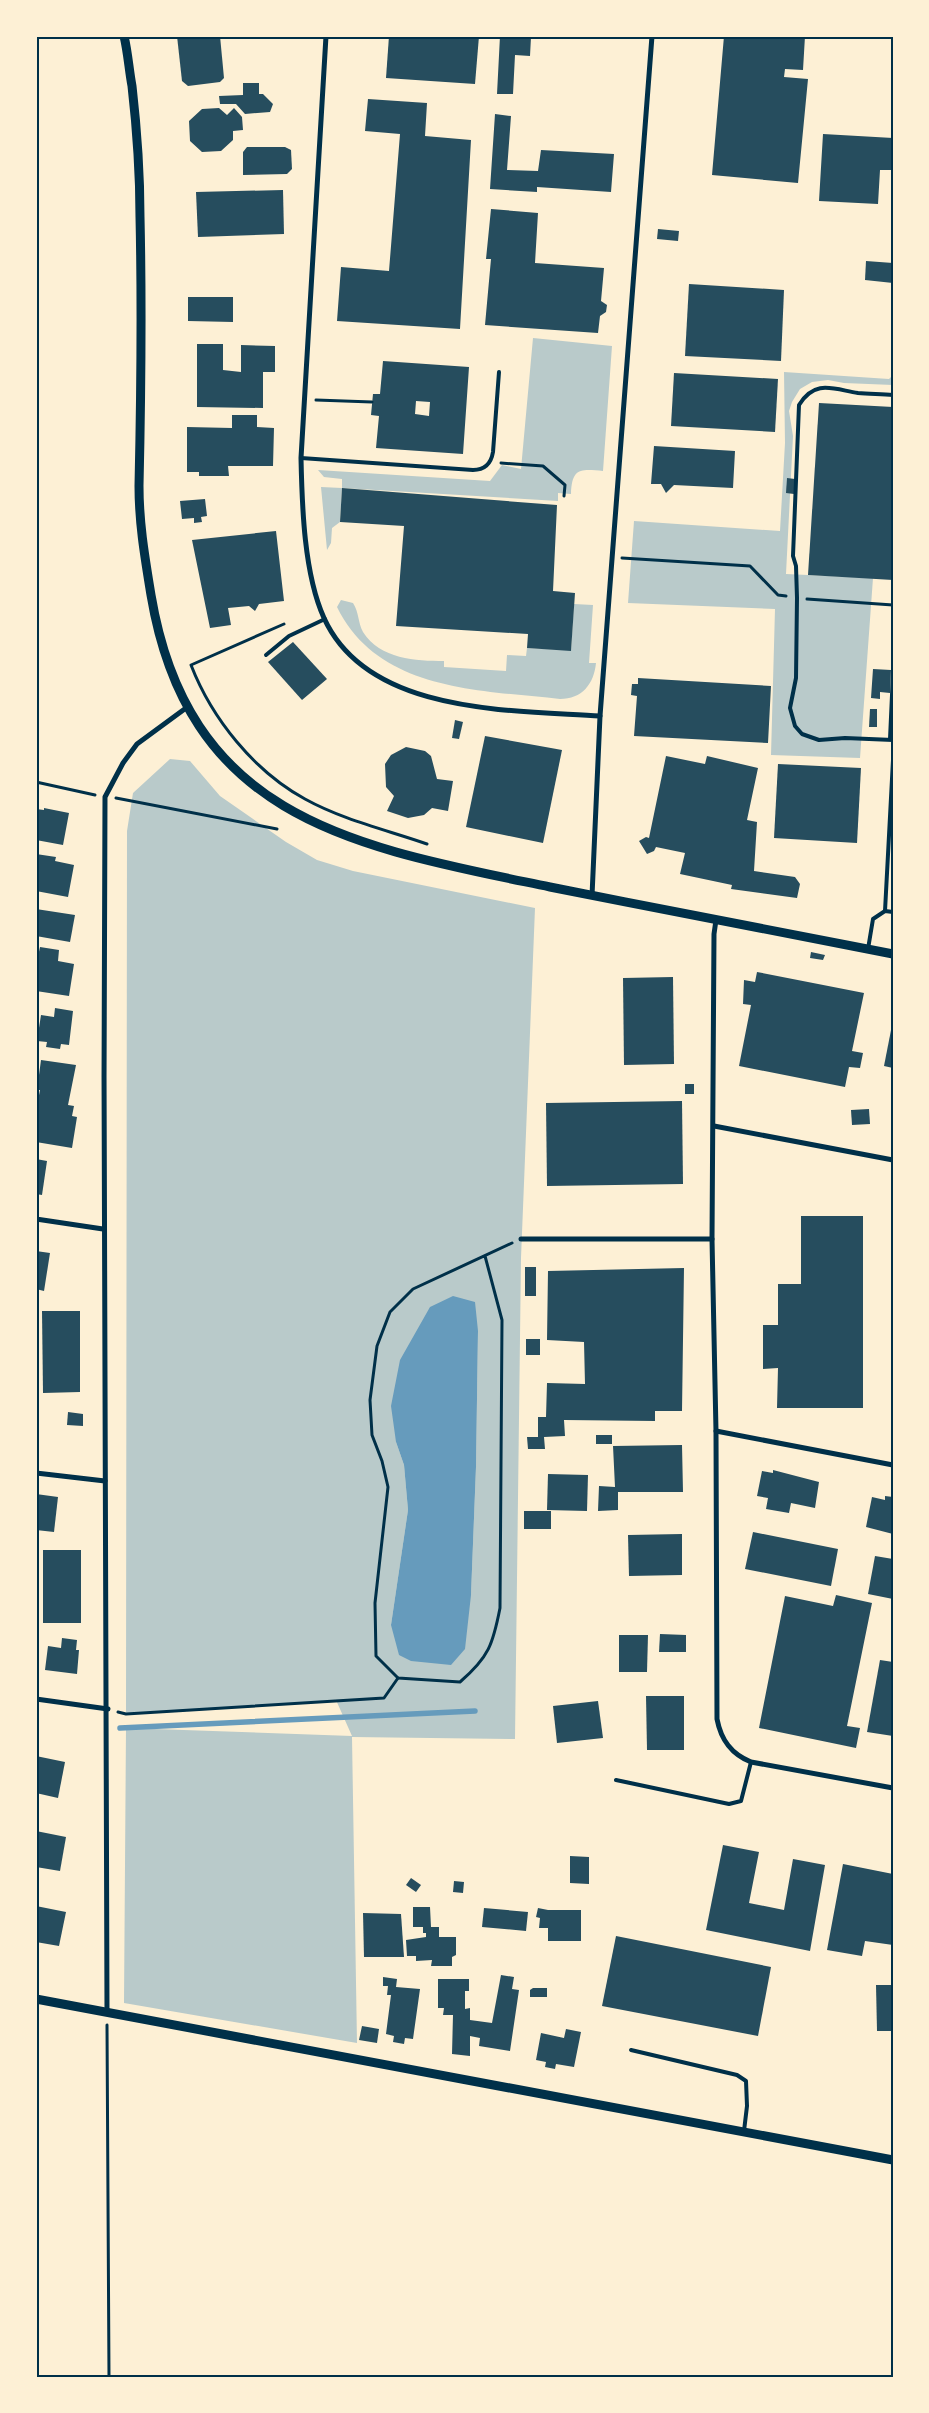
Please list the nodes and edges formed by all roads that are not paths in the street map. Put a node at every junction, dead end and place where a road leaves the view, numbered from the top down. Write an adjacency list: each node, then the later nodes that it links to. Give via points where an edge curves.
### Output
1 (124, 36): 10 (street, via 139,142 140,534 160,640)
2 (326, 36): 6 (street)
3 (652, 36): 11 (street)
4 (499, 372): 6 (lane, via 493,452 490,462 482,469)
5 (893, 395): 12 (lane, via 826,387 814,389 804,396 799,405 793,556 797,598 796,678 790,708 795,726 802,734 819,740)
6 (300, 458): 7 (street, via 306,541)
7 (325, 619): 8 (lane, via 289,636); 11 (street, via 351,656 370,672 416,693 467,705)
8 (266, 655)
9 (893, 673): 12 (lane)
10 (186, 708): 14 (street, via 203,732 250,783 270,799 318,825 425,860); 23 (street, via 137,744 105,796)
11 (600, 716): 14 (street)
12 (891, 739)
13 (893, 760): 15 (lane)
14 (592, 896): 17 (street)
15 (885, 911): 16 (lane); 18 (lane, via 873,919)
16 (893, 912)
17 (716, 920): 18 (street); 20 (street)
18 (868, 949): 19 (street)
19 (893, 954)
20 (714, 1126): 21 (street); 25 (street)
21 (893, 1160)
22 (36, 1219): 23 (street)
23 (103, 1229): 29 (street)
24 (521, 1239): 25 (street)
25 (712, 1239): 26 (street)
26 (716, 1431): 27 (street); 32 (street, via 717,1720 727,1746)
27 (893, 1465)
28 (36, 1473): 29 (street)
29 (104, 1481): 31 (street)
30 (36, 1699): 31 (street)
31 (108, 1709): 36 (street)
32 (751, 1762): 33 (lane, via 741,1801 729,1804); 34 (street)
33 (616, 1780)
34 (893, 1788)
35 (36, 1999): 36 (street)
36 (107, 2012): 38 (street)
37 (632, 2050): 38 (lane, via 737,2075 746,2081)
38 (744, 2133): 39 (street)
39 (893, 2159)

